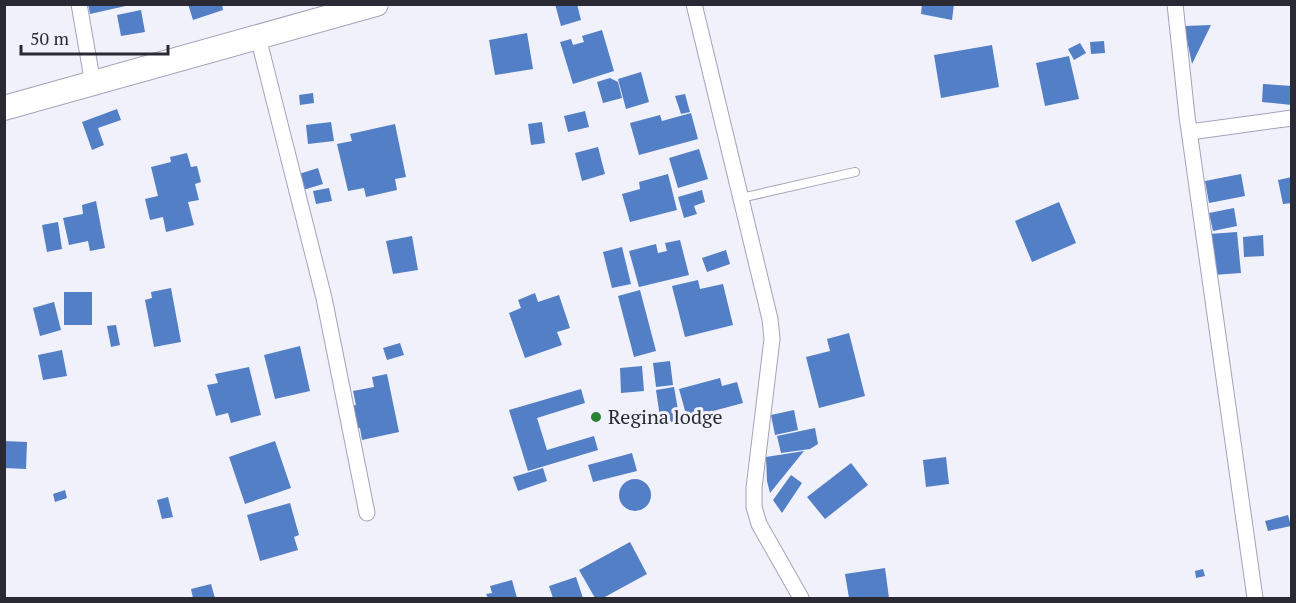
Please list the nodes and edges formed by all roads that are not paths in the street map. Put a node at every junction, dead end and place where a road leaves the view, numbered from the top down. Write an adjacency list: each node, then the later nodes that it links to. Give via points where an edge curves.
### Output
1 (79, 4): 6 (street)
2 (376, 4): 5 (main road)
3 (694, 4): 11 (street)
4 (1175, 4): 9 (street)
5 (258, 38): 6 (main road); 12 (street, via 324,298)
6 (93, 84): 7 (main road)
7 (4, 108)
8 (1292, 118): 9 (street)
9 (1190, 132): 14 (street)
10 (855, 172): 11 (lane)
11 (741, 198): 13 (street, via 772,339 754,507 759,524)
12 (367, 513)
13 (801, 598)
14 (1255, 598)

